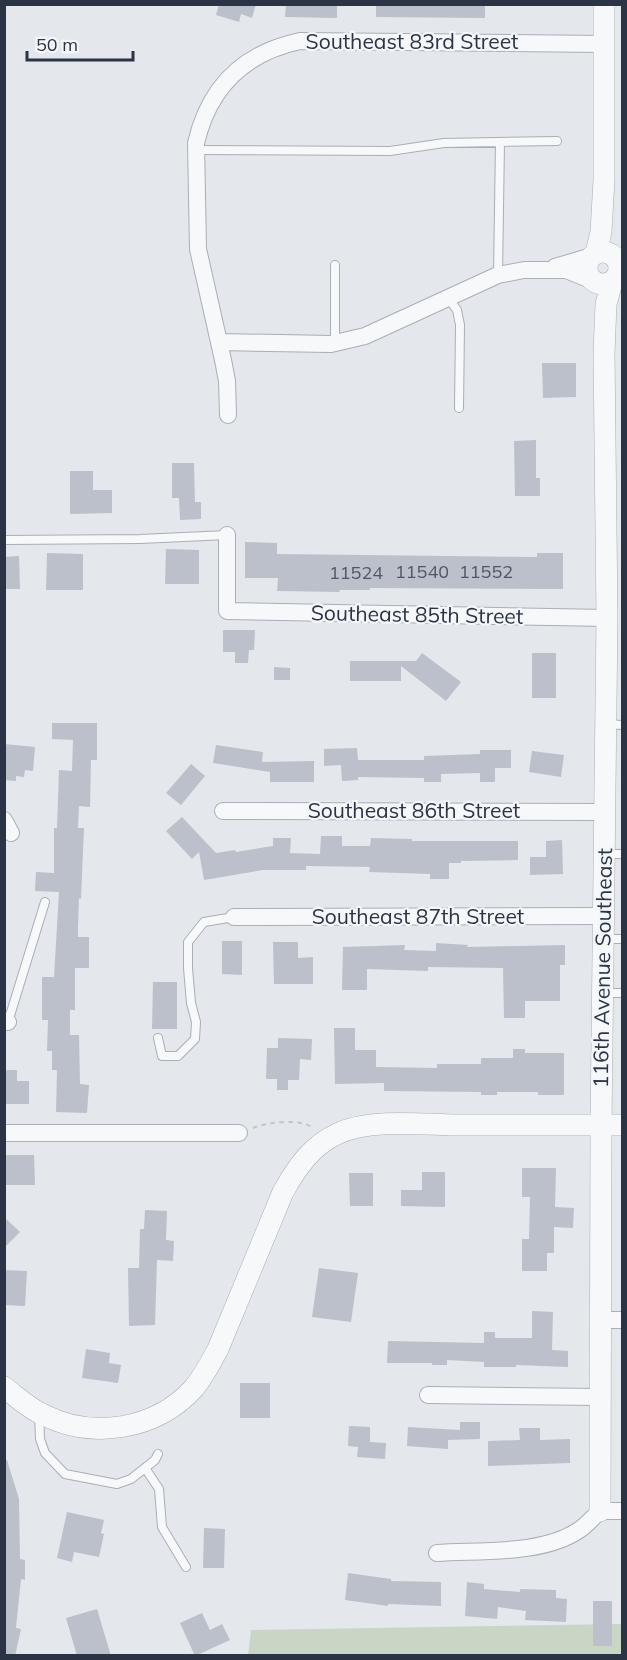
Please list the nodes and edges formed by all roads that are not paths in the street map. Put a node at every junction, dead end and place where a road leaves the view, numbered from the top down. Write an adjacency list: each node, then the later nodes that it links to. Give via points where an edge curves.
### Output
1 (604, 4): 2 (street, 116th Avenue Southeast)
2 (604, 44): 5 (street, Southeast 83rd Street, via 300,41 269,50 230,77 205,114); 7 (street, 116th Avenue Southeast, via 601,232)
3 (556, 141): 4 (lane)
4 (500, 142): 5 (lane, via 444,143 390,151); 8 (lane)
5 (196, 150): 10 (street, Southeast 83rd Street, via 198,249)
6 (335, 265): 11 (lane)
7 (608, 269): 8 (street, via 524,270); 16 (street, 116th Avenue Southeast, via 604,353)
8 (498, 275): 9 (street)
9 (448, 298): 11 (street, via 365,336); 12 (lane, via 457,310 460,325)
10 (219, 342): 11 (street); 13 (street, Southeast 83rd Street, via 227,381)
11 (335, 344)
12 (459, 408)
13 (228, 416)
14 (227, 535): 15 (lane); 16 (street, Southeast 85th Street, via 227,611)
15 (4, 540)
16 (607, 618): 17 (street, 116th Avenue Southeast)
17 (614, 725): 19 (street, 116th Avenue Southeast)
18 (223, 811): 19 (street, Southeast 86th Street)
19 (605, 812): 20 (street, 116th Avenue Southeast)
20 (614, 854): 22 (street, 116th Avenue Southeast)
21 (45, 902): 26 (lane)
22 (603, 916): 23 (street, Southeast 87th Street); 24 (street, 116th Avenue Southeast)
23 (234, 917): 27 (lane, via 204,922 188,942 195,1039 178,1056 162,1056)
24 (613, 939): 25 (street, 116th Avenue Southeast)
25 (612, 993): 28 (street, 116th Avenue Southeast)
26 (6, 1021)
27 (159, 1038)
28 (601, 1125): 29 (street); 32 (street, 116th Avenue Southeast); 38 (street, via 380,1125 348,1130 328,1140 307,1155 294,1171 218,1348 205,1373 178,1403 140,1423 100,1429 80,1427)
29 (622, 1125)
30 (4, 1133): 31 (street)
31 (239, 1134)
32 (601, 1320): 33 (street); 37 (street, 116th Avenue Southeast)
33 (622, 1320)
34 (4, 1375): 35 (street)
35 (10, 1391): 38 (street)
36 (428, 1395): 37 (street)
37 (600, 1396): 41 (street, 116th Avenue Southeast)
38 (39, 1413): 40 (lane, via 45,1453 65,1474 117,1484)
39 (159, 1454): 40 (lane)
40 (145, 1468): 44 (lane, via 159,1489 162,1527)
41 (600, 1511): 42 (street); 43 (street, via 579,1530 553,1542 527,1548)
42 (622, 1511)
43 (437, 1553)
44 (186, 1567)

